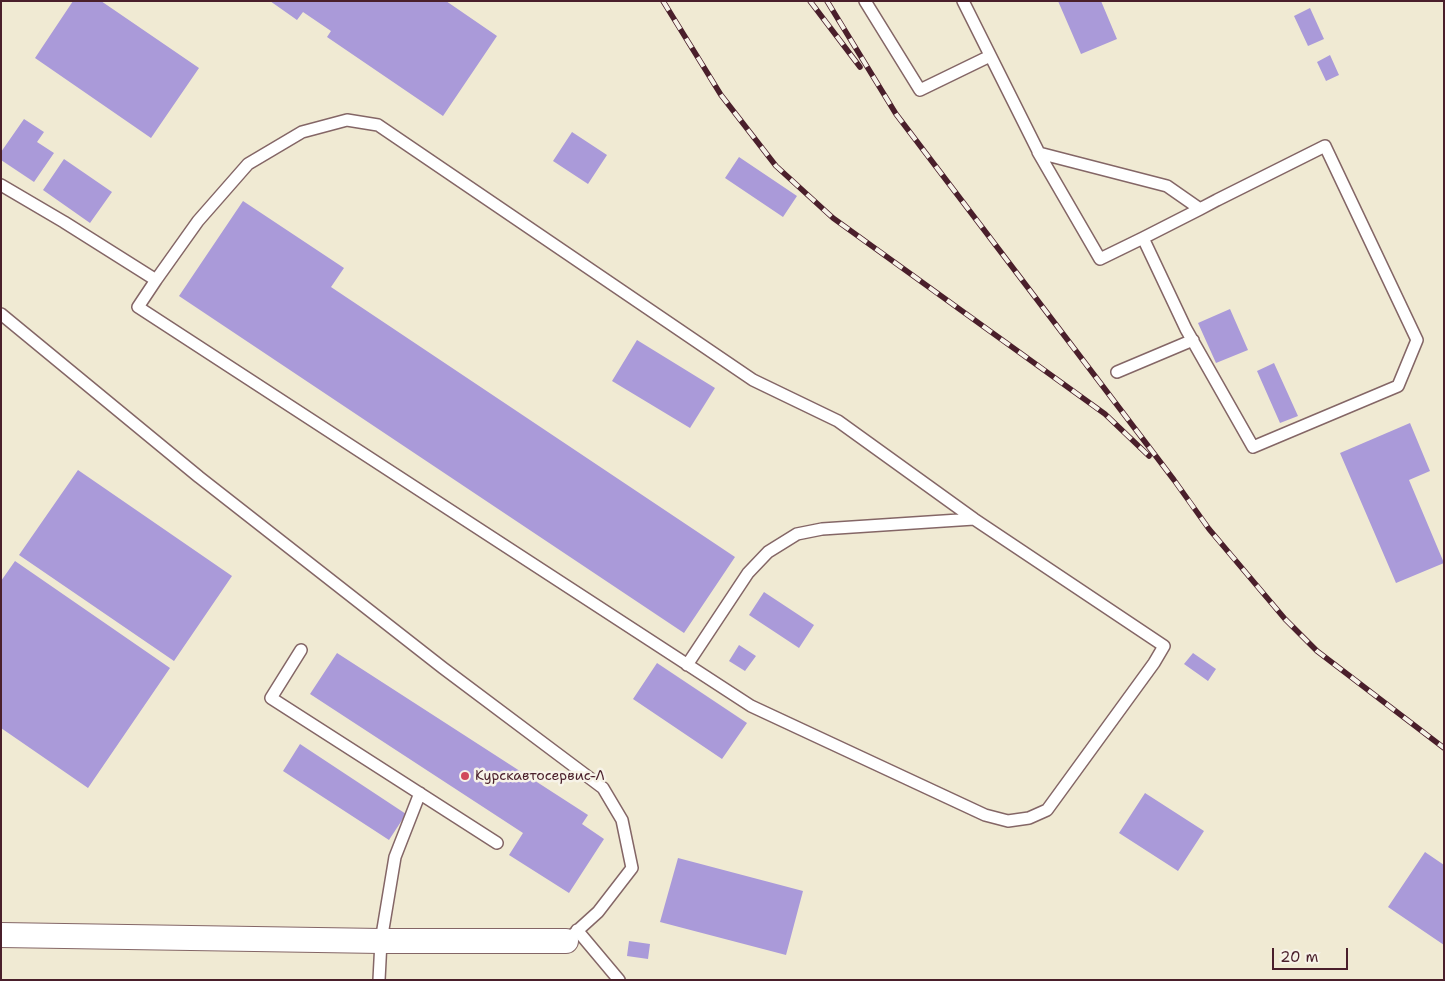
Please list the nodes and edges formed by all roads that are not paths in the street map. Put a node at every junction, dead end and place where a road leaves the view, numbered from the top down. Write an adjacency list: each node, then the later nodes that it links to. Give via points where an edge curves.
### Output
1 (865, 1): 3 (lane, via 920,90)
2 (963, 1): 3 (lane)
3 (990, 56): 4 (lane)
4 (1038, 152): 6 (lane, via 1167,186); 7 (lane, via 1100,259)
5 (1, 185): 8 (lane)
6 (1200, 209): 7 (lane); 10 (lane, via 1325,146 1417,340 1398,386 1253,447)
7 (1142, 238): 10 (lane)
8 (156, 280): 12 (lane, via 198,221 248,164 302,132 347,120 378,125 753,380 838,421); 14 (lane, via 138,307)
9 (1, 314): 18 (lane, via 443,668 603,788 622,820 632,868 598,912)
10 (1193, 340): 11 (lane)
11 (1117, 372)
12 (974, 519): 14 (lane, via 822,529 796,534 768,552 748,573); 14 (lane, via 1164,646 1047,810 1029,818 1008,821 985,815 751,706)
13 (301, 650): 15 (lane, via 271,698)
14 (687, 665)
15 (420, 793): 16 (lane); 19 (lane, via 396,857)
16 (497, 843)
17 (1, 935): 19 (street)
18 (571, 935): 19 (street); 21 (lane)
19 (381, 941): 20 (lane)
20 (379, 980)
21 (619, 980)

